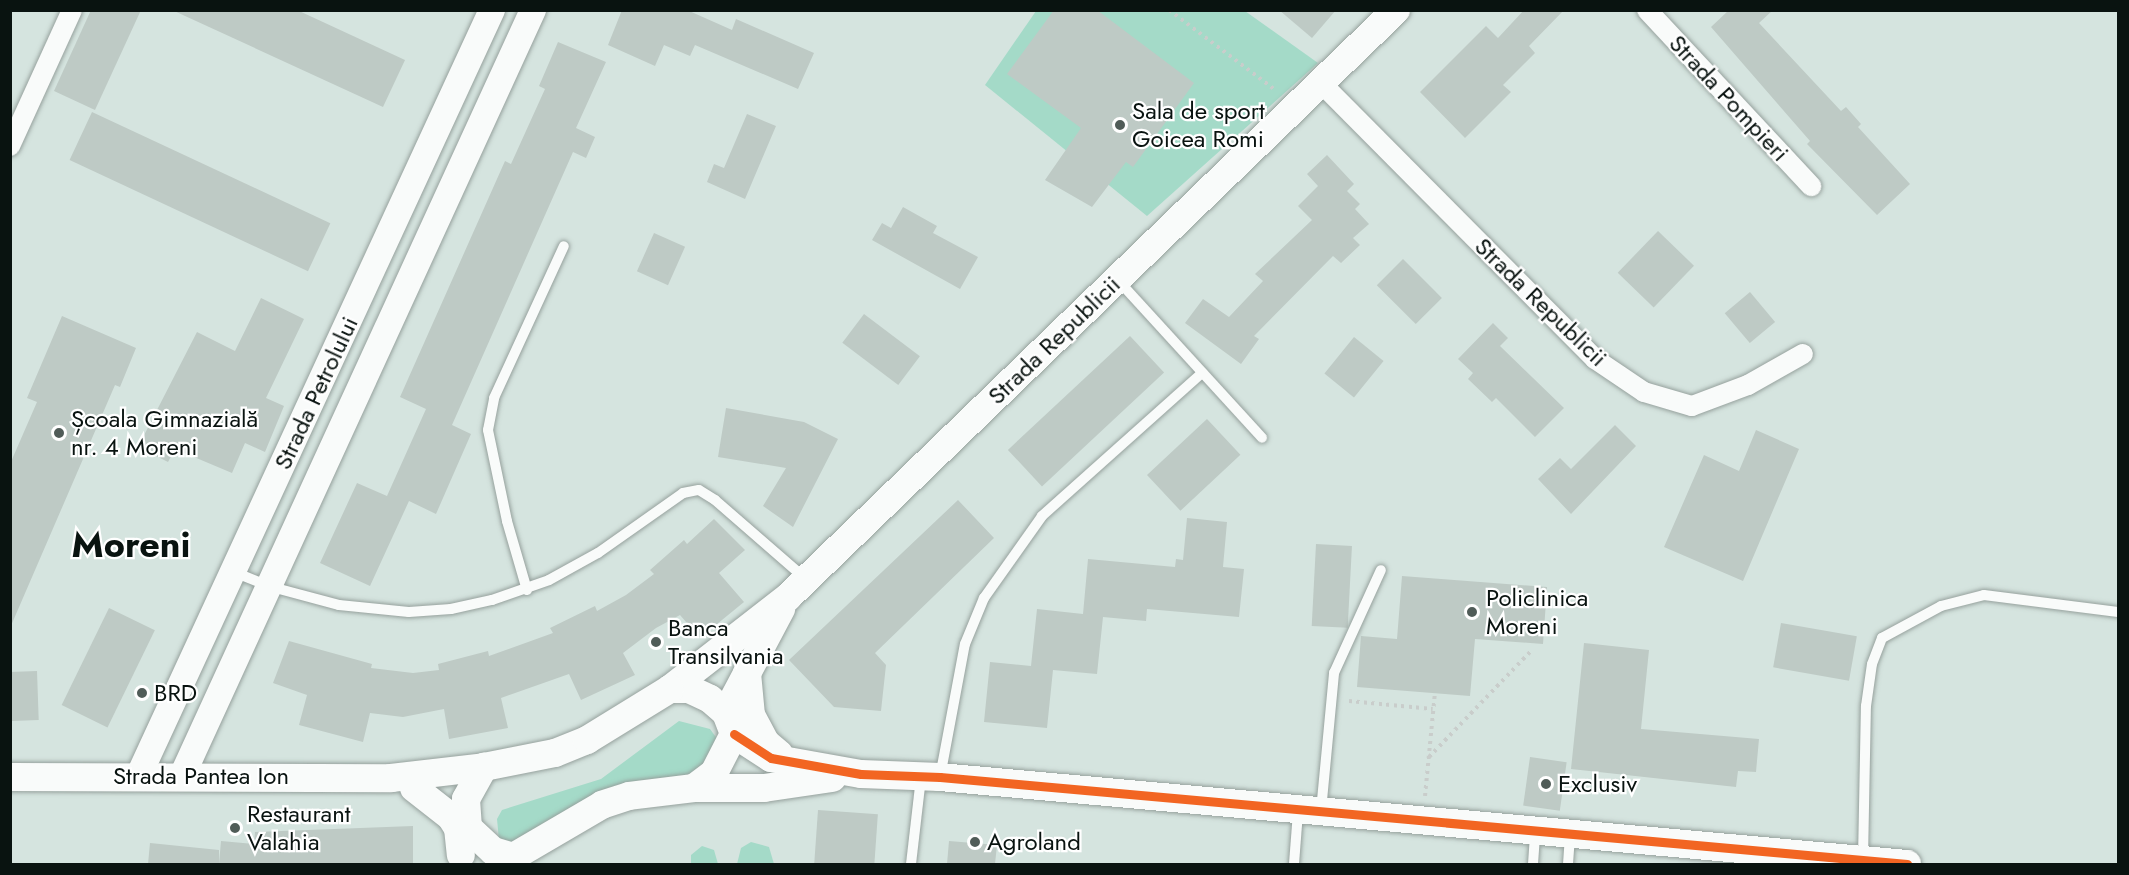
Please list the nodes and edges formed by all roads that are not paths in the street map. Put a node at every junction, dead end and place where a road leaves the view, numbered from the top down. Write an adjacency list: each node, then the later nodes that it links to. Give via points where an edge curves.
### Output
1 (72, 10): 7 (street)
2 (492, 10): 9 (street, Strada Petrolului)
3 (533, 10): 10 (street, Strada Petrolului)
4 (1396, 10): 6 (main road, Strada Republicii)
5 (1647, 10): 8 (street, Strada Pompieri)
6 (1321, 83): 12 (main road, Strada Republicii); 13 (street, Strada Republicii, via 1595,359 1644,392 1692,406 1748,385)
7 (10, 146)
8 (1811, 186)
9 (406, 197): 10 (street); 17 (street, Strada Petrolului)
10 (439, 212): 18 (street, Strada Petrolului)
11 (564, 246): 20 (lane, via 494,398 488,430)
12 (1117, 279): 14 (lane); 19 (main road, Strada Republicii)
13 (1803, 354)
14 (1202, 373): 15 (lane); 31 (lane, via 1042,516 984,598 965,644)
15 (1262, 438)
16 (1381, 570): 34 (lane, via 1348,635 1334,673)
17 (234, 572): 18 (lane); 28 (street, Strada Petrolului)
18 (268, 586): 20 (lane, via 339,605 409,612 451,609); 29 (street, Strada Petrolului)
19 (797, 588): 20 (lane, via 715,500 699,490 683,493 598,553); 22 (main road, Strada Republicii); 23 (main road, Strada Republicii)
20 (526, 590)
21 (2118, 612): 40 (lane, via 1984,595 1941,606 1882,638 1872,664 1866,706)
22 (747, 672): 24 (main road, Strada Republicii); 25 (main road, via 747,697 755,726)
23 (670, 689): 24 (main road, via 689,689 710,699); 26 (main road, Strada Republicii, via 587,740 555,753)
24 (730, 724): 25 (main road, via 754,749); 33 (main road, Strada Republicii, via 714,773)
25 (787, 762): 27 (main road)
26 (484, 767): 32 (main road, Strada Pantea Ion); 37 (main road, via 473,781)
27 (861, 774): 31 (main road); 33 (main road, via 764,788)
28 (139, 775): 29 (main road, Strada Pantea Ion); 30 (main road, Strada Pantea Ion)
29 (182, 776): 32 (main road, Strada Pantea Ion)
30 (10, 777)
31 (930, 777): 34 (main road); 41 (lane)
32 (403, 783): 37 (main road, Strada Pantea Ion); 37 (main road, via 451,817)
33 (694, 788): 39 (main road, via 628,796 602,805)
34 (1309, 813): 35 (main road); 42 (lane)
35 (1535, 834): 36 (main road); 43 (lane)
36 (1570, 837): 38 (main road); 44 (lane)
37 (463, 839): 39 (main road, Strada Pantea Ion)
38 (1755, 858): 40 (main road)
39 (509, 861)
40 (1863, 861): 45 (main road)
41 (911, 864)
42 (1294, 864)
43 (1533, 864)
44 (1568, 864)
45 (1907, 864)

